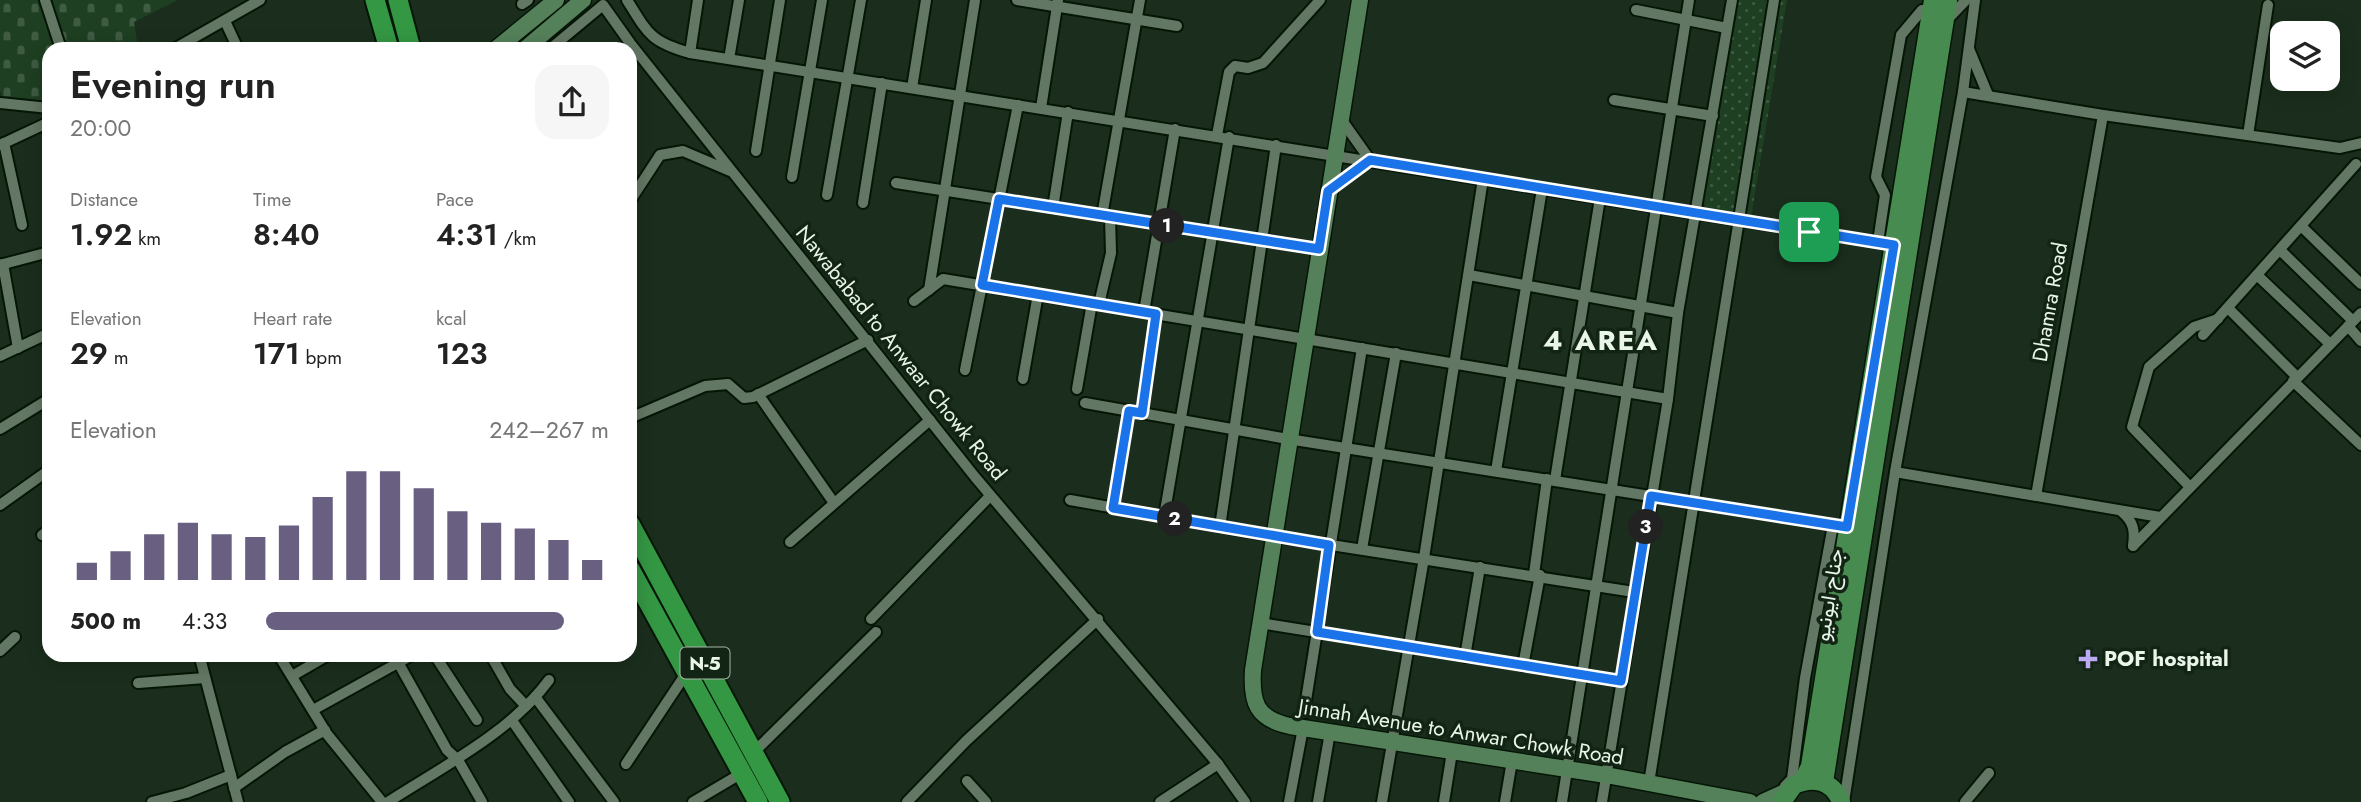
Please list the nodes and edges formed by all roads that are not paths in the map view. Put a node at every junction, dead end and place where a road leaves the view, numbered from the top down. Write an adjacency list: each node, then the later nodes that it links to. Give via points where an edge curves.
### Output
1 (45, 0): 35 (street)
2 (260, 0): 29 (street)
3 (375, 0): 38 (highway)
4 (398, 0): 39 (highway)
5 (556, 0): 40 (street)
6 (583, 0): 41 (street)
7 (627, 0): 45 (street, via 660,44)
8 (698, 0): 45 (street)
9 (739, 0): 47 (street)
10 (780, 0): 48 (street)
11 (822, 0): 49 (street)
12 (861, 0): 50 (street)
13 (926, 0): 52 (street)
14 (975, 0): 54 (street)
15 (1017, 0): 25 (street)
16 (1140, 0): 30 (street)
17 (1320, 0): 69 (street, via 1263,63 1235,66 1229,72)
18 (1360, 0): 65 (street, Jinnah Avenue to Anwar Chowk Road)
19 (1689, 0): 31 (street)
20 (1732, 0): 34 (street)
21 (1774, 0): 96 (street)
22 (1948, 0): 32 (main road, جناح ایونیو)
23 (1966, 0): 32 (street)
24 (1975, 0): 44 (street)
25 (1058, 3): 30 (street); 60 (street)
26 (1925, 3): 32 (main road, جناح ایونیو); 102 (street, via 1901,35 1876,177 1885,195)
27 (2268, 5): 70 (street)
28 (1636, 10): 31 (street)
29 (225, 20): 36 (street); 37 (street)
30 (1136, 20): 33 (street); 66 (street)
31 (1686, 20): 34 (street); 61 (street)
32 (1936, 25): 102 (main road, جناح ایونیو); 238 (main road, جناح ایونیو)
33 (1177, 26)
34 (1727, 28): 64 (street)
35 (59, 42)
36 (186, 42)
37 (236, 42)
38 (387, 42)
39 (411, 42)
40 (505, 42)
41 (533, 42)
42 (559, 42): 43 (street, Nawababad to Anwaar Chowk Road, via 603,5)
43 (627, 42)
44 (1968, 46): 53 (street); 55 (street)
45 (690, 53): 47 (street)
46 (637, 57): 80 (street, Nawababad to Anwaar Chowk Road)
47 (729, 59): 48 (street)
48 (769, 65): 49 (street); 76 (street)
49 (811, 72): 50 (street); 81 (street)
50 (849, 78): 51 (street); 88 (street)
51 (882, 83): 52 (street); 91 (street)
52 (912, 88): 54 (street)
53 (1963, 92): 55 (street); 161 (street)
54 (960, 95): 58 (street); 86 (street)
55 (1988, 95): 63 (street)
56 (1614, 100): 61 (street)
57 (0, 103): 59 (street)
58 (1017, 105): 60 (street); 90 (street)
59 (42, 107)
60 (1041, 108): 62 (street)
61 (1671, 109): 64 (street); 93 (street)
62 (1068, 112): 66 (street); 92 (street)
63 (2103, 115): 70 (street); 168 (street, Dhamra Road)
64 (1713, 116): 94 (street)
65 (1340, 119): 77 (street, Jinnah Avenue to Anwar Chowk Road); 78 (street)
66 (1121, 120): 68 (street); 95 (street)
67 (42, 125): 73 (street)
68 (1175, 129): 69 (street); 98 (street)
69 (1217, 135): 71 (street)
70 (2248, 135): 75 (street)
71 (1229, 137): 74 (street); 100 (street)
72 (2361, 143): 75 (street)
73 (2, 144): 97 (street)
74 (1276, 145): 77 (street); 101 (street)
75 (2340, 148): 79 (street)
76 (756, 151)
77 (1335, 154): 78 (street); 87 (street, Jinnah Avenue to Anwar Chowk Road)
78 (1370, 160): 82 (street); 87 (street)
79 (2359, 167): 99 (street)
80 (732, 172): 85 (street, via 683,151 660,155); 129 (street, Nawababad to Anwaar Chowk Road)
81 (792, 177)
82 (1483, 179): 84 (street); 107 (street)
83 (896, 183): 86 (street)
84 (1542, 189): 89 (street); 111 (street)
85 (637, 190)
86 (945, 190): 90 (street); 112 (street)
87 (1328, 191): 103 (street, Jinnah Avenue to Anwar Chowk Road)
88 (827, 195)
89 (1600, 198): 93 (street); 114 (street)
90 (999, 199): 92 (street); 109 (street)
91 (863, 203)
92 (1053, 208): 95 (street)
93 (1655, 208): 94 (street); 117 (street)
94 (1697, 215): 96 (street); 120 (street)
95 (1106, 217): 98 (street); 116 (street, via 1111,253)
96 (1740, 221): 102 (street); 171 (street)
97 (22, 225)
98 (1159, 225): 100 (street); 119 (street)
99 (2301, 226): 104 (street); 110 (street)
100 (1213, 233): 101 (street); 124 (street)
101 (1262, 240): 103 (street); 125 (street)
102 (1886, 243): 177 (main road, جناح ایونیو)
103 (1319, 249): 128 (street, Jinnah Avenue to Anwar Chowk Road)
104 (2280, 250): 108 (street); 123 (street)
105 (42, 254): 106 (street)
106 (1, 265): 132 (street)
107 (1469, 275): 111 (street); 136 (street)
108 (2257, 275): 118 (street); 131 (street)
109 (982, 285): 112 (street, via 943,279); 113 (street); 137 (street)
110 (2361, 285)
111 (1528, 286): 114 (street); 138 (street)
112 (929, 290): 115 (street)
113 (1038, 294): 116 (street); 139 (street)
114 (1582, 296): 117 (street); 141 (street)
115 (914, 301)
116 (1096, 304): 119 (street); 142 (street)
117 (1642, 306): 120 (street); 143 (street)
118 (2228, 308): 122 (street); 140 (street)
119 (1144, 312): 121 (street)
120 (1678, 313): 145 (street)
121 (1156, 314): 124 (street); 149 (street)
122 (2218, 319): 126 (street); 164 (street, via 2194,327 2149,367 2132,427)
123 (2354, 320): 130 (street); 131 (street)
124 (1198, 321): 125 (street); 152 (street)
125 (1249, 329): 128 (street); 154 (street)
126 (2203, 335)
127 (42, 336): 132 (street)
128 (1305, 338): 133 (street); 155 (street, Jinnah Avenue to Anwar Chowk Road)
129 (868, 340): 144 (street); 151 (street, Nawababad to Anwaar Chowk Road)
130 (2361, 341)
131 (2330, 344): 140 (street)
132 (18, 348): 135 (street)
133 (1362, 348): 134 (street); 157 (street)
134 (1396, 353): 136 (street); 158 (street)
135 (0, 356)
136 (1455, 363): 138 (street); 159 (street)
137 (965, 370)
138 (1512, 372): 141 (street); 160 (street)
139 (1023, 379)
140 (2295, 379): 156 (street); 164 (street)
141 (1571, 382): 143 (street); 163 (street)
142 (1077, 389)
143 (1630, 392): 145 (street); 165 (street)
144 (758, 394): 150 (street, via 747,398 728,384 705,386); 170 (street)
145 (1668, 399): 167 (street)
146 (42, 403): 153 (street)
147 (1086, 403): 148 (street)
148 (1129, 411): 149 (street); 173 (street)
149 (1142, 413): 152 (street)
150 (637, 415)
151 (930, 420): 166 (street, Nawababad to Anwaar Chowk Road); 170 (street)
152 (1181, 420): 154 (street); 175 (street)
153 (0, 429)
154 (1234, 429): 155 (street); 178 (street)
155 (1288, 439): 157 (street); 179 (street, Jinnah Avenue to Anwar Chowk Road)
156 (2361, 445)
157 (1344, 448): 158 (street); 182 (street)
158 (1376, 452): 159 (street); 183 (street)
159 (1439, 461): 160 (street); 184 (street)
160 (1496, 471): 163 (street)
161 (1895, 472): 168 (street); 263 (street)
162 (42, 475): 172 (street)
163 (1551, 479): 165 (street); 188 (street)
164 (2189, 487): 176 (street)
165 (1612, 489): 167 (street); 190 (street)
166 (990, 496): 192 (street); 193 (street, Nawababad to Anwaar Chowk Road)
167 (1651, 496): 171 (street); 191 (street)
168 (2036, 496): 174 (street)
169 (1070, 500): 173 (street)
170 (834, 503): 181 (street)
171 (1694, 503): 177 (street); 239 (street)
172 (0, 505)
173 (1113, 508): 175 (street)
174 (2119, 510): 176 (street); 176 (street, via 2131,520 2133,546)
175 (1164, 517): 178 (street)
176 (2160, 517)
177 (1840, 526): 237 (main road, جناح ایونیو, via 1810,766); 241 (street, via 1805,678 1792,779)
178 (1220, 527): 179 (street)
179 (1273, 536): 182 (street); 194 (street, Jinnah Avenue to Anwar Chowk Road)
180 (637, 537): 185 (highway, N-5)
181 (790, 542)
182 (1329, 545): 183 (street); 196 (street)
183 (1362, 549): 184 (street)
184 (1424, 558): 186 (street); 198 (street)
185 (650, 562): 187 (highway); 225 (highway, N-5)
186 (1480, 567): 188 (street); 200 (street)
187 (637, 569)
188 (1537, 575): 190 (street); 208 (street)
189 (637, 583): 209 (highway, N-5)
190 (1595, 583): 191 (street); 211 (street)
191 (1634, 592): 214 (street)
192 (872, 619)
193 (1098, 619): 230 (street, Nawababad to Anwaar Chowk Road); 251 (street)
194 (1260, 623): 196 (street); 220 (street, Jinnah Avenue to Anwar Chowk Road, via 1252,694 1259,711 1273,723)
195 (876, 632): 225 (street)
196 (1317, 632): 198 (street); 220 (street)
197 (15, 637): 199 (street)
198 (1407, 647): 200 (street); 224 (street)
199 (0, 651)
200 (1465, 657): 208 (street)
201 (201, 662): 212 (street)
202 (283, 662): 210 (street)
203 (316, 662): 210 (street)
204 (402, 662): 207 (street)
205 (438, 662): 219 (street)
206 (494, 662): 217 (street)
207 (399, 664): 218 (street); 227 (street, via 447,750)
208 (1523, 666): 211 (street)
209 (687, 671): 229 (street); 232 (highway, N-5)
210 (292, 676): 218 (street)
211 (1582, 676): 214 (street); 231 (street)
212 (205, 678): 215 (street); 234 (street)
213 (549, 680): 216 (street)
214 (1621, 681): 235 (street)
215 (138, 683)
216 (536, 698): 217 (street); 247 (street)
217 (526, 706): 227 (street)
218 (313, 710): 222 (street)
219 (477, 720)
220 (1303, 720): 223 (street, Jinnah Avenue to Anwar Chowk Road); 255 (street)
221 (513, 722): 246 (street)
222 (325, 730): 240 (street); 244 (street)
223 (1330, 733): 224 (street, Jinnah Avenue to Anwar Chowk Road); 256 (street)
224 (1392, 742): 226 (street, Jinnah Avenue to Anwar Chowk Road); 257 (street)
225 (754, 752): 250 (highway, N-5)
226 (1451, 752): 228 (street, Jinnah Avenue to Anwar Chowk Road); 258 (street)
227 (456, 758): 244 (street); 245 (street)
228 (1512, 761): 231 (street, Jinnah Avenue to Anwar Chowk Road); 259 (street)
229 (626, 764)
230 (1219, 764): 253 (street); 254 (street, Nawababad to Anwaar Chowk Road)
231 (1567, 770): 235 (street, Jinnah Avenue to Anwar Chowk Road); 260 (street)
232 (742, 773): 248 (street); 249 (highway, N-5)
233 (1989, 773): 264 (street)
234 (231, 775): 240 (street); 242 (street)
235 (1606, 775): 239 (street, Jinnah Avenue to Anwar Chowk Road); 261 (street)
236 (967, 781): 252 (street)
237 (1803, 781): 238 (main road); 241 (main road)
238 (1824, 782): 263 (main road)
239 (1649, 783): 262 (street, Jinnah Avenue to Anwar Chowk Road)
240 (234, 788): 243 (street)
241 (1776, 799)
242 (152, 802)
243 (238, 802)
244 (385, 802)
245 (482, 802)
246 (569, 802)
247 (614, 802)
248 (693, 802)
249 (758, 802)
250 (780, 802)
251 (907, 802)
252 (986, 802)
253 (1160, 802)
254 (1245, 802)
255 (1289, 802)
256 (1318, 802)
257 (1382, 802)
258 (1444, 802)
259 (1505, 802)
260 (1562, 802)
261 (1602, 802)
262 (1751, 802)
263 (1843, 802)
264 (1965, 802)

